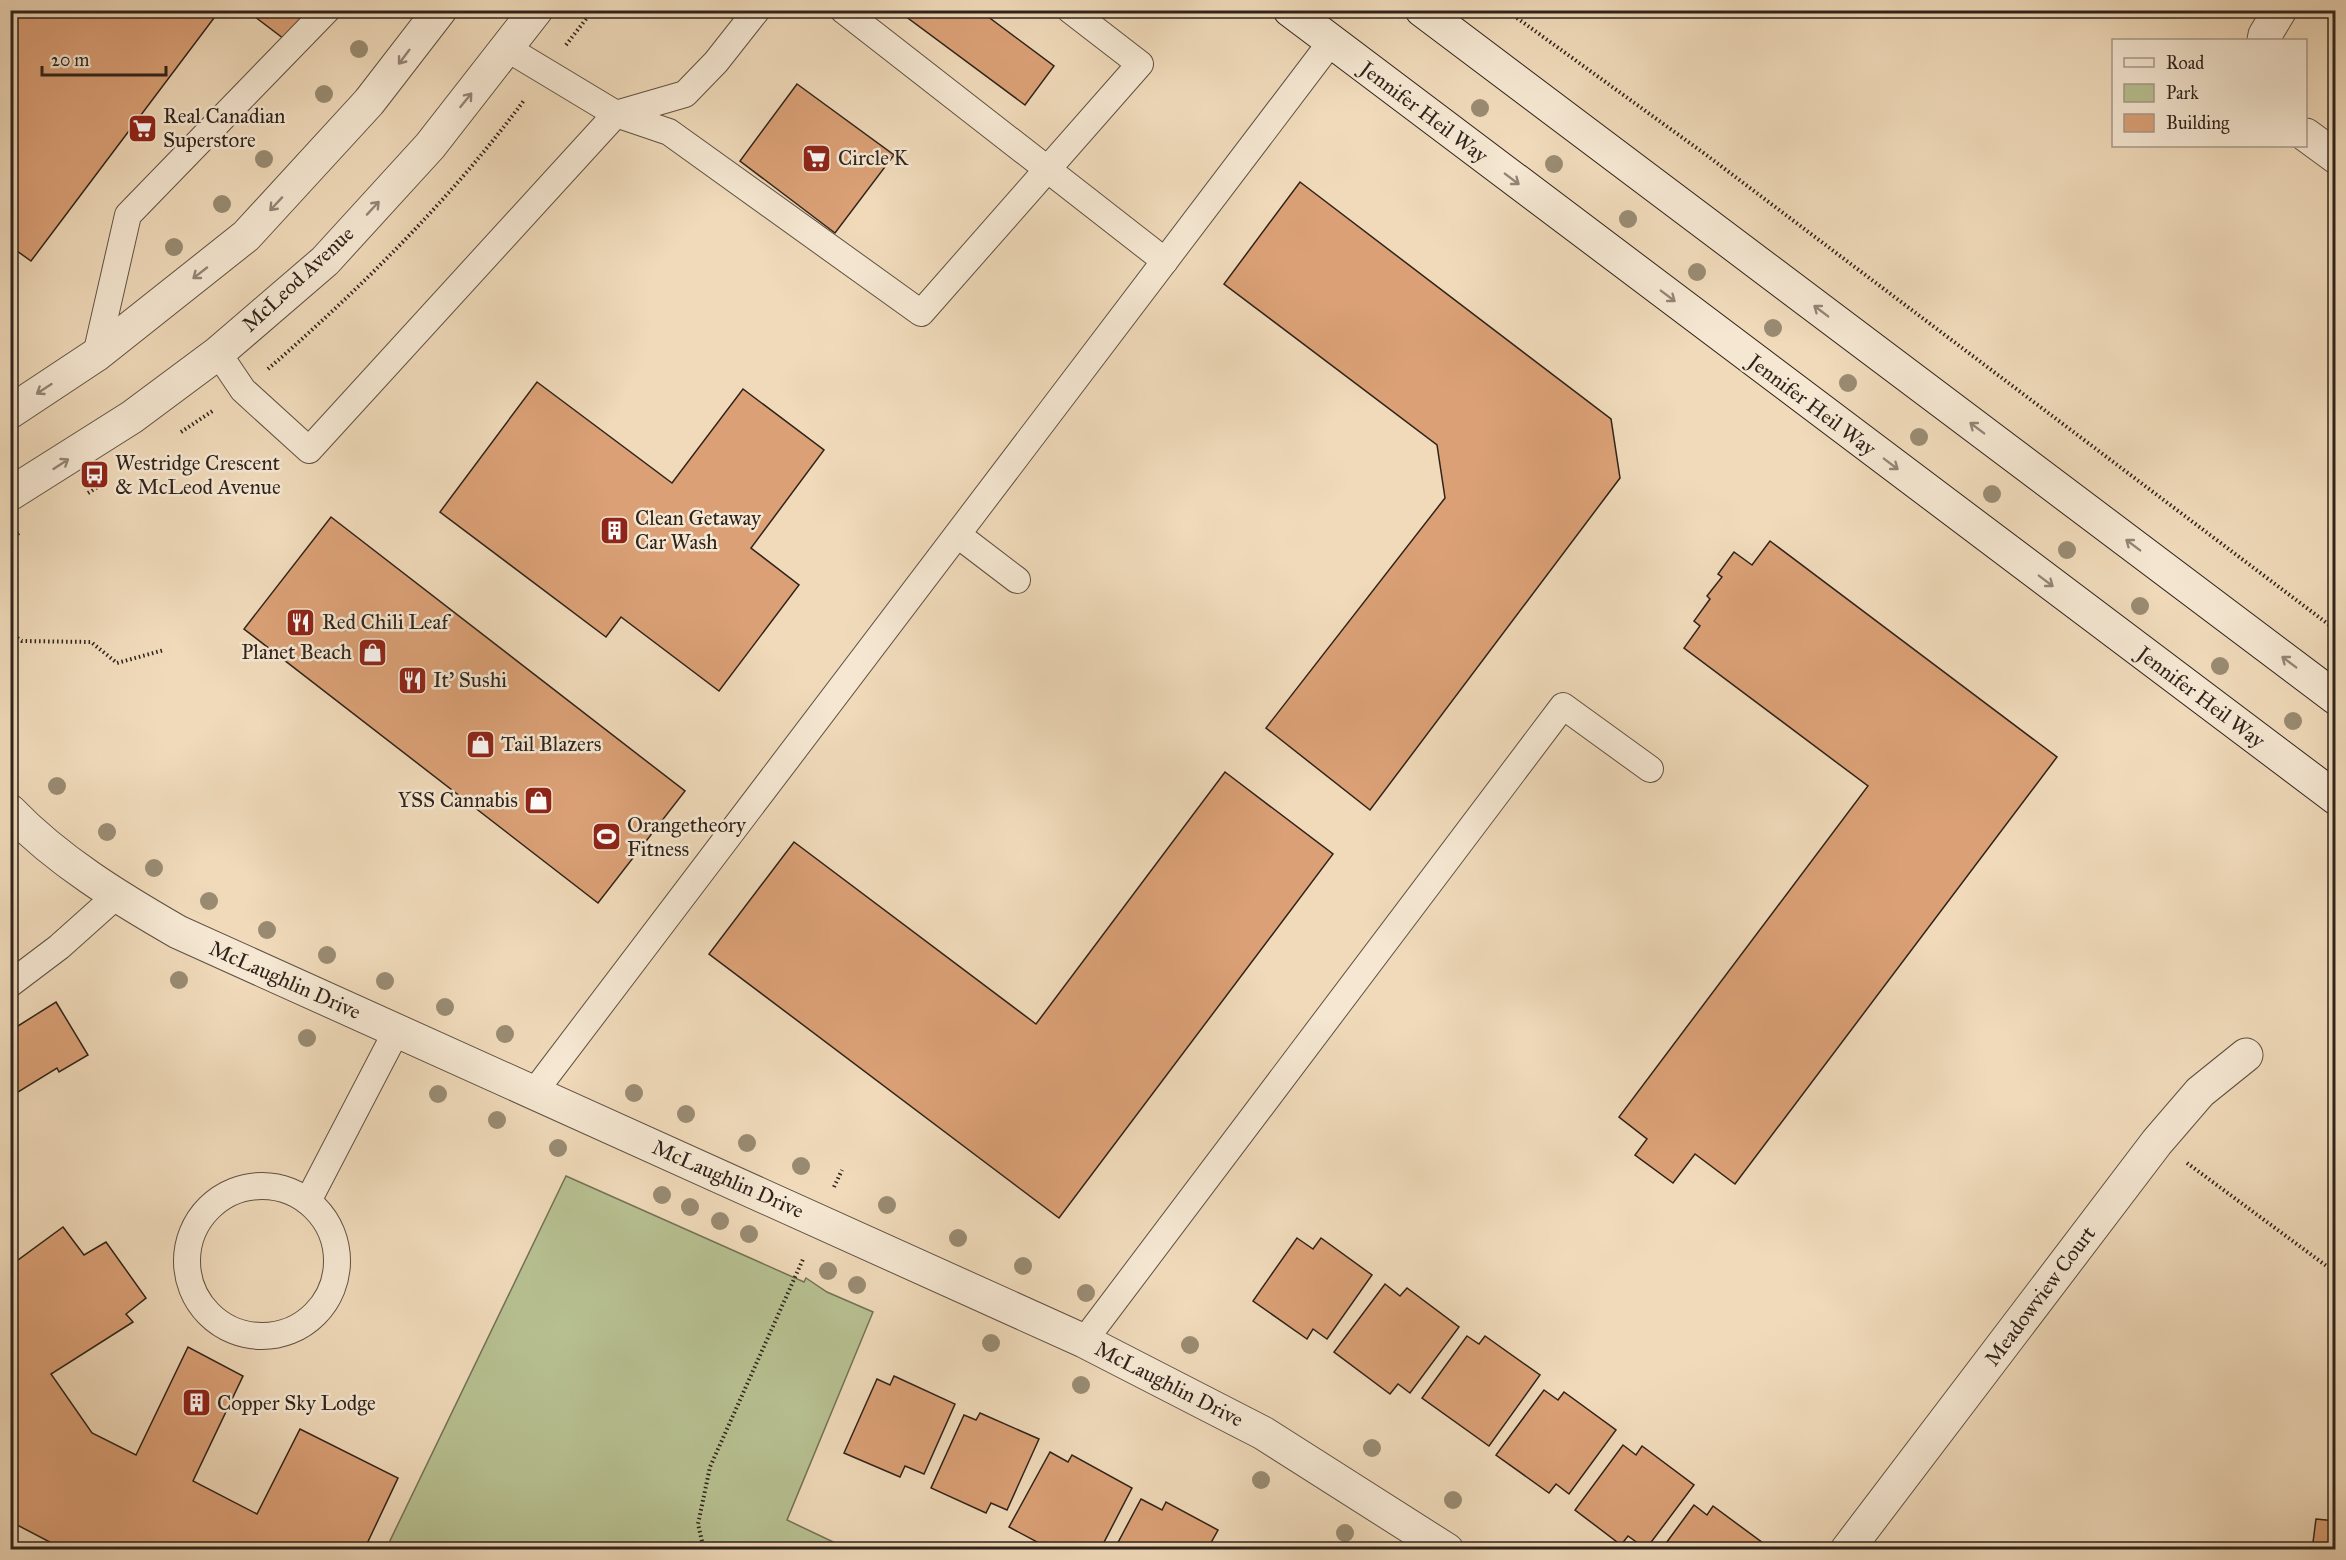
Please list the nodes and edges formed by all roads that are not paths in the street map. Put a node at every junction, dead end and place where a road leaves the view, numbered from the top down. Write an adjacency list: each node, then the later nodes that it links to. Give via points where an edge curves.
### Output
1 (327, 10): 19 (lane, via 128,215)
2 (440, 10): 19 (street, one-way to 19, via 369,102 246,236)
3 (536, 10): 12 (street, McLeod Avenue)
4 (757, 10): 13 (lane, via 685,94)
5 (843, 10): 16 (lane)
6 (1070, 10): 16 (lane, via 1140,64)
7 (1290, 10): 11 (street, Jennifer Heil Way)
8 (1422, 10): 24 (street, one-way to 8)
9 (2280, 10): 10 (street)
10 (2265, 39)
11 (1331, 42): 17 (lane); 26 (street, Jennifer Heil Way, one-way to 26)
12 (508, 49): 13 (lane); 18 (street, McLeod Avenue, one-way to 12, via 325,261 430,146)
13 (616, 114): 16 (lane, via 669,132 921,313); 18 (lane, via 309,450 243,390)
14 (2307, 136): 15 (street)
15 (2336, 157)
16 (1047, 169): 17 (lane)
17 (1165, 261): 22 (lane)
18 (218, 353): 21 (street, McLeod Avenue, one-way to 18, via 132,417)
19 (96, 355): 20 (street, one-way to 20)
20 (10, 412)
21 (10, 494)
22 (958, 535): 23 (lane); 32 (lane)
23 (1017, 580)
24 (2336, 698)
25 (1650, 769): 34 (lane, via 1563,706)
26 (2336, 798)
27 (10, 811): 28 (street, McLaughlin Drive)
28 (116, 896): 29 (lane); 30 (street, McLaughlin Drive, via 243,963)
29 (10, 984)
30 (397, 1030): 32 (street, McLaughlin Drive); 33 (lane)
31 (2246, 1055): 36 (street, Meadowview Court, via 2200,1092 2157,1142)
32 (535, 1091): 34 (street, McLaughlin Drive)
33 (308, 1201): 33 (lane, via 279,1188 248,1186 218,1199 197,1222 186,1251 189,1283 204,1311 229,1330 260,1337 291,1332 317,1313 333,1286 338,1255 328,1225)
34 (1084, 1341): 35 (street, McLaughlin Drive, via 1263,1433)
35 (1448, 1550)
36 (1847, 1550)

